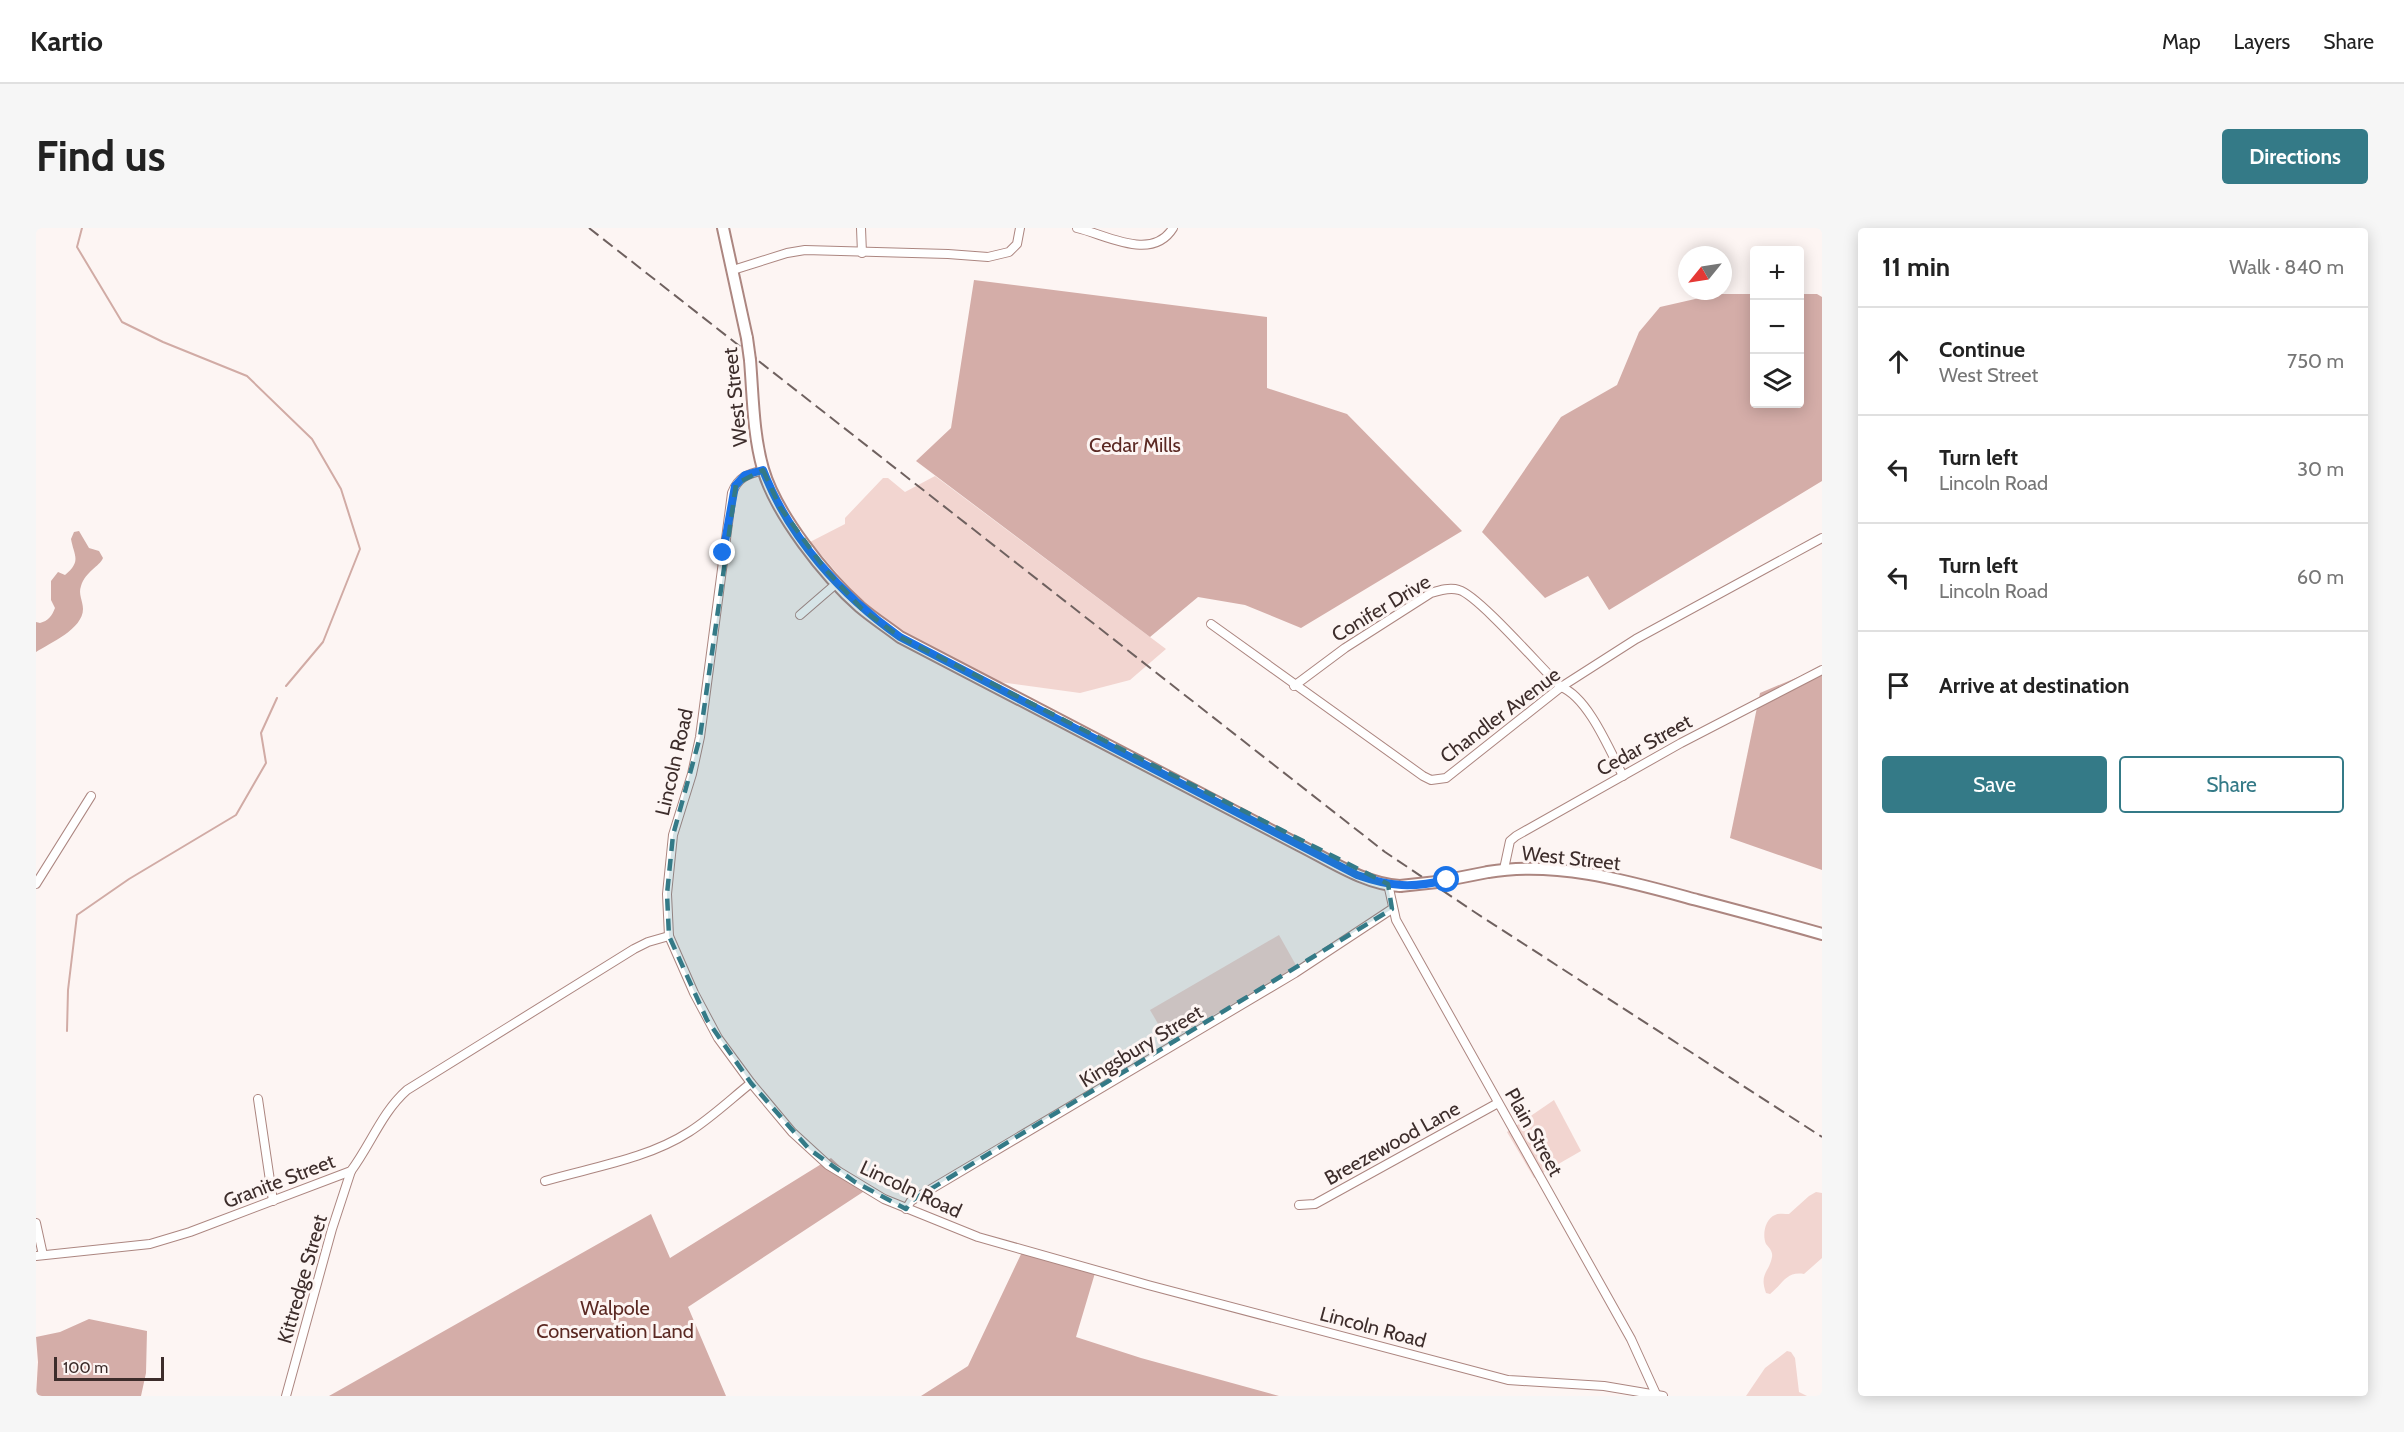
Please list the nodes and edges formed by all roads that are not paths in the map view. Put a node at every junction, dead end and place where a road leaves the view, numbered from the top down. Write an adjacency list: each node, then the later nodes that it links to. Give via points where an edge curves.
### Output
1 (723, 228): 7 (main road, West Street)
2 (861, 228): 6 (street)
3 (1020, 228): 6 (street, via 1017,244 1009,252 988,258)
4 (1077, 228): 5 (street, via 1147,246 1165,238)
5 (1173, 228)
6 (862, 253): 7 (street, via 805,250)
7 (733, 270): 8 (main road, West Street, bridge, via 747,338)
8 (763, 470): 10 (main road, West Street, via 780,507); 23 (street, Lincoln Road, via 741,478 731,498 700,737 672,844 667,894)
9 (1822, 538): 15 (street, Chandler Avenue, via 1636,639)
10 (837, 583): 11 (street); 20 (main road, West Street, via 862,609 900,637 1357,875)
11 (800, 615)
12 (1211, 624): 14 (street, Chandler Avenue)
13 (1822, 670): 16 (street, Cedar Street)
14 (1294, 686): 15 (street, Chandler Avenue, via 1431,780 1446,777); 15 (street, Conifer Drive, via 1431,593 1452,589 1462,591 1482,608)
15 (1561, 687): 16 (street, Conifer Drive, via 1570,690 1596,725)
16 (1623, 776): 18 (street, Cedar Street, via 1512,839)
17 (91, 796): 19 (street)
18 (1504, 869): 20 (main road, West Street, bridge, via 1437,882); 22 (main road, West Street, via 1560,871 1636,883)
19 (36, 884)
20 (1388, 884): 21 (street, Plain Street)
21 (1392, 909): 26 (street, Plain Street); 31 (street, Kingsbury Street, via 1295,973 911,1201)
22 (1822, 934)
23 (669, 936): 24 (street, Lincoln Road, via 707,1020); 27 (street, Granite Street, via 634,949 407,1090 388,1110)
24 (751, 1083): 28 (street, via 699,1125 670,1142); 31 (street, Lincoln Road, via 792,1132 828,1165)
25 (258, 1099): 29 (street)
26 (1498, 1103): 30 (street, Breezewood Lane, via 1315,1204); 34 (street, Plain Street)
27 (351, 1171): 29 (street, Granite Street); 35 (street, Kittredge Street)
28 (545, 1181)
29 (273, 1201): 33 (street, Granite Street, via 142,1246)
30 (1299, 1206)
31 (906, 1209): 34 (street, Lincoln Road, via 987,1240 1498,1377)
32 (36, 1223): 33 (street)
33 (39, 1256)
34 (1659, 1395)
35 (286, 1396)

